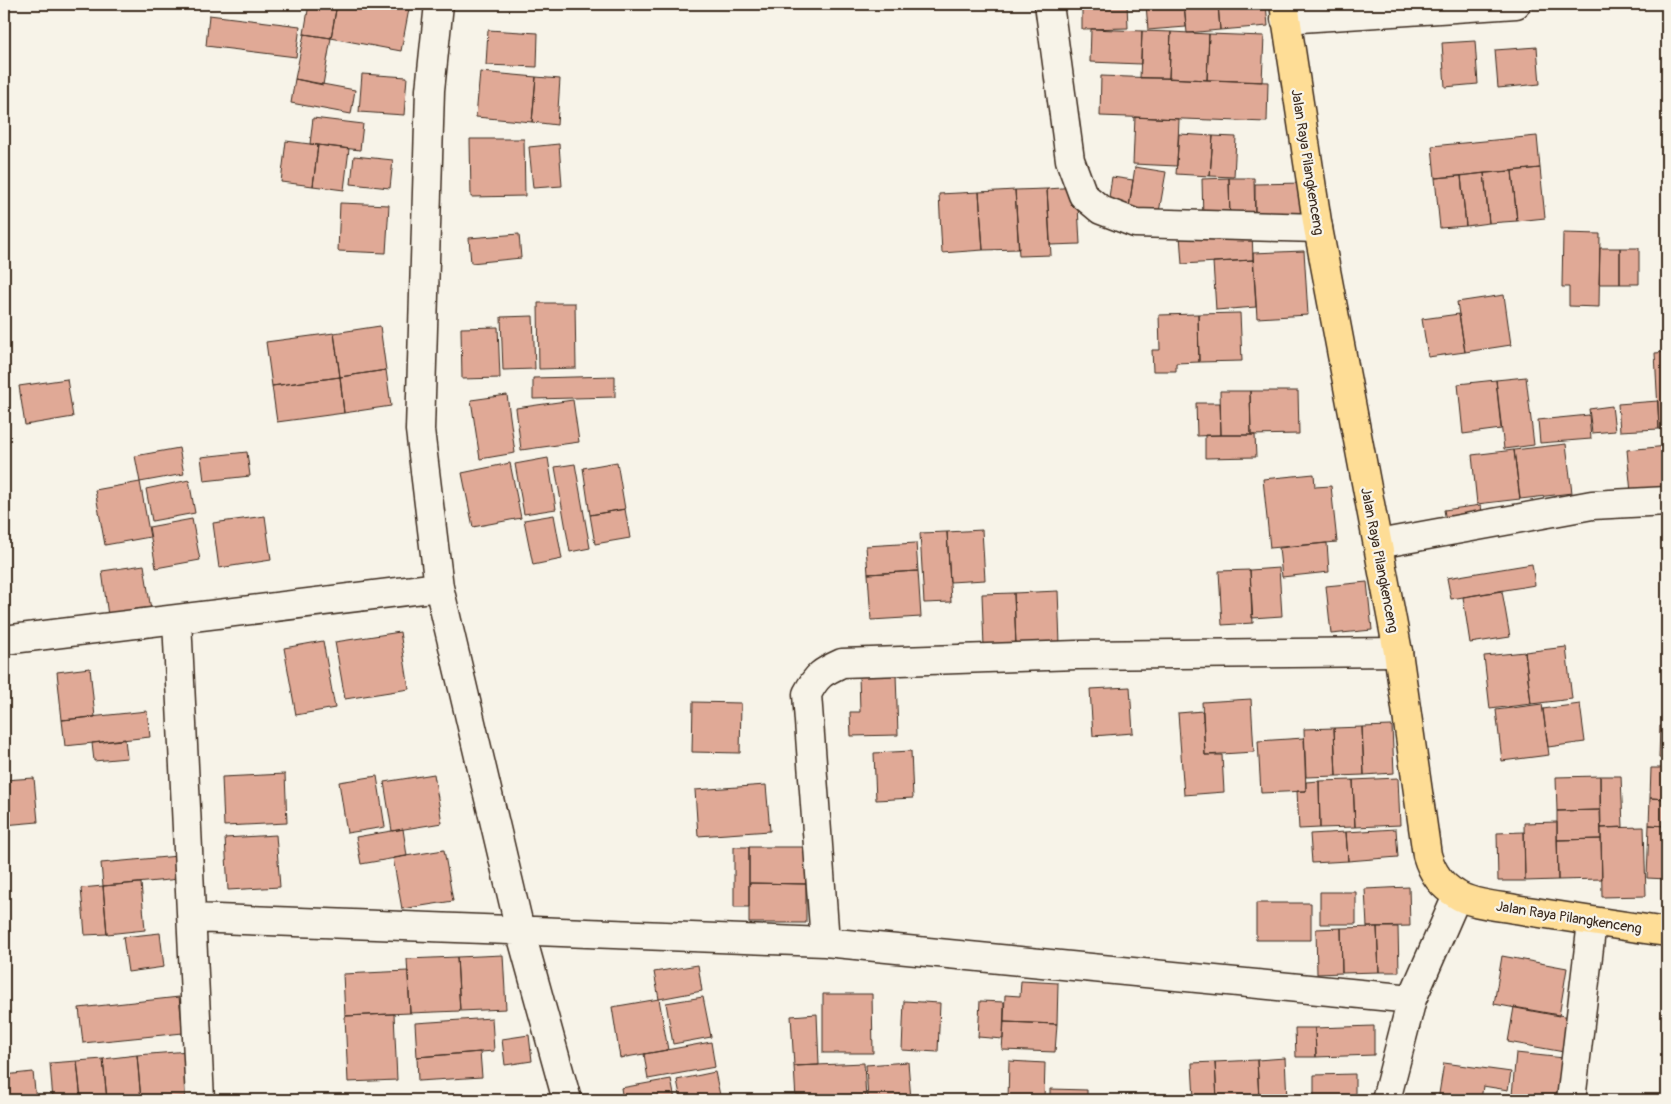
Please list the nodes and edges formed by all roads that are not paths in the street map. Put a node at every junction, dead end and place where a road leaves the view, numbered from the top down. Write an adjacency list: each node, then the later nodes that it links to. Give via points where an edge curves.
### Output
1 (439, 4): 8 (street, via 430,90 420,430)
2 (1050, 4): 5 (street, via 1070,160 1083,195 1101,210 1135,224)
3 (1516, 4): 4 (street)
4 (1285, 11): 5 (main road, Jalan Raya Pilangkenceng)
5 (1318, 228): 7 (main road, Jalan Raya Pilangkenceng)
6 (1667, 501): 7 (street, via 1592,505)
7 (1378, 544): 11 (main road, Jalan Raya Pilangkenceng)
8 (439, 587): 9 (street); 15 (street)
9 (177, 620): 10 (street); 13 (street)
10 (4, 640)
11 (1398, 652): 12 (main road, Jalan Raya Pilangkenceng, via 1427,855 1430,867 1441,883); 17 (street, via 1067,655 842,663 825,671 815,679 807,694)
12 (1457, 896): 14 (main road, Jalan Raya Pilangkenceng); 18 (street)
13 (192, 918): 15 (street); 19 (street)
14 (1592, 922): 16 (main road, Jalan Raya Pilangkenceng); 22 (street)
15 (520, 930): 17 (street); 20 (street)
16 (1667, 932)
17 (825, 942): 18 (street)
18 (1412, 999): 21 (street)
19 (200, 1100)
20 (567, 1100)
21 (1386, 1100)
22 (1572, 1100)

